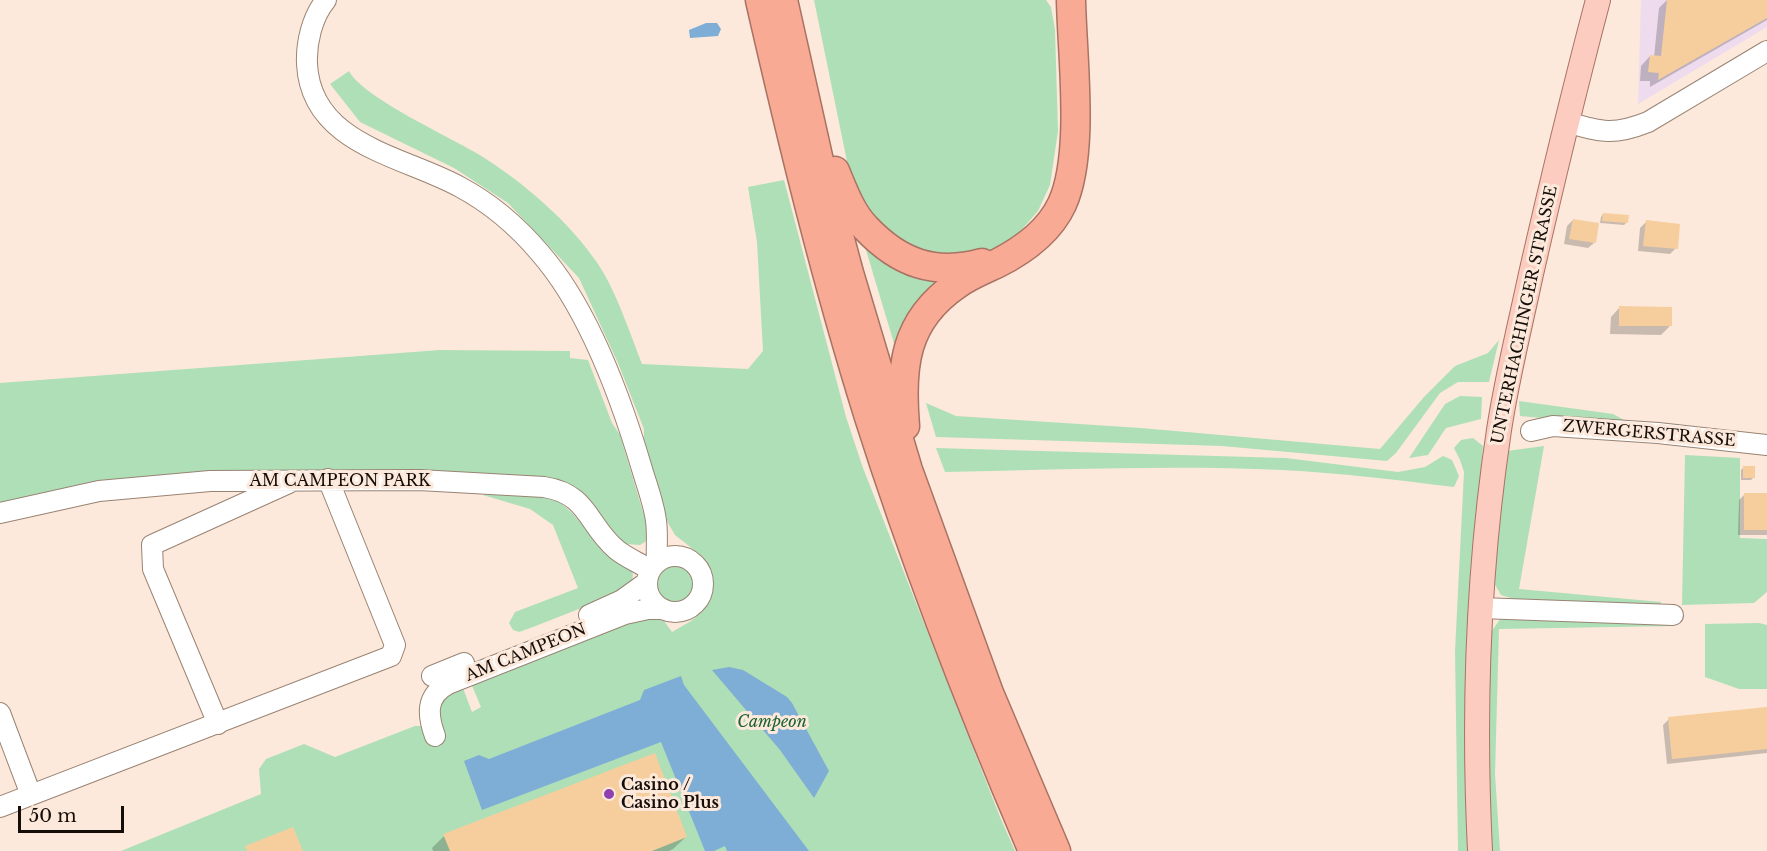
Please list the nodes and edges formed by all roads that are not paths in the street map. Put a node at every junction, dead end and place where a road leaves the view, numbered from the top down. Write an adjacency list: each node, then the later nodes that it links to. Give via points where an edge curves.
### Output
1 (326, 0): 17 (street, via 309,36 308,71 317,100 345,134 377,152 462,187 490,206 540,252 569,292 604,365 634,442)
2 (760, 0): 10 (highway, via 829,280)
3 (783, 0): 7 (highway)
4 (1071, 0): 9 (highway, via 1075,128 1071,176 1050,223)
5 (1598, 0): 8 (main road, UNTERHACHINGER STRASSE)
6 (1767, 51): 8 (street, via 1629,130 1601,132)
7 (794, 52): 9 (highway, via 833,164 865,227 891,249 925,267 962,268); 10 (highway)
8 (1566, 122): 21 (main road, UNTERHACHINGER STRASSE, via 1508,381 1487,523)
9 (1021, 251): 10 (highway, via 958,283 925,312 914,329)
10 (888, 417): 13 (highway)
11 (1531, 431): 12 (street, ZWERGERSTRASSE, via 1553,426)
12 (1767, 445)
13 (897, 469): 30 (highway, via 969,698); 31 (highway)
14 (328, 479): 15 (street, AM CAMPEON PARK); 18 (street, AM CAMPEON PARK, via 556,489 570,495); 26 (street, via 394,645 391,656)
15 (297, 480): 16 (street, AM CAMPEON PARK, via 210,481 99,491); 26 (street, via 152,545 153,569)
16 (0, 513)
17 (656, 532): 18 (street, via 650,549 643,553); 19 (street); 20 (street)
18 (617, 550): 20 (street, AM CAMPEON PARK)
19 (680, 556): 20 (street, via 668,556); 22 (street, via 696,565 703,581 702,590 685,610)
20 (651, 571): 22 (street, via 648,593); 24 (street, AM CAMPEON, via 622,600 602,610)
21 (1480, 608): 23 (street); 32 (main road, UNTERHACHINGER STRASSE)
22 (663, 609): 27 (street, AM CAMPEON, via 626,614 448,684 434,694 430,703)
23 (1673, 615)
24 (432, 676)
25 (0, 713): 28 (street)
26 (218, 724): 28 (street)
27 (435, 736)
28 (31, 795): 29 (street)
29 (0, 807)
30 (1033, 851)
31 (1056, 851)
32 (1480, 851)

